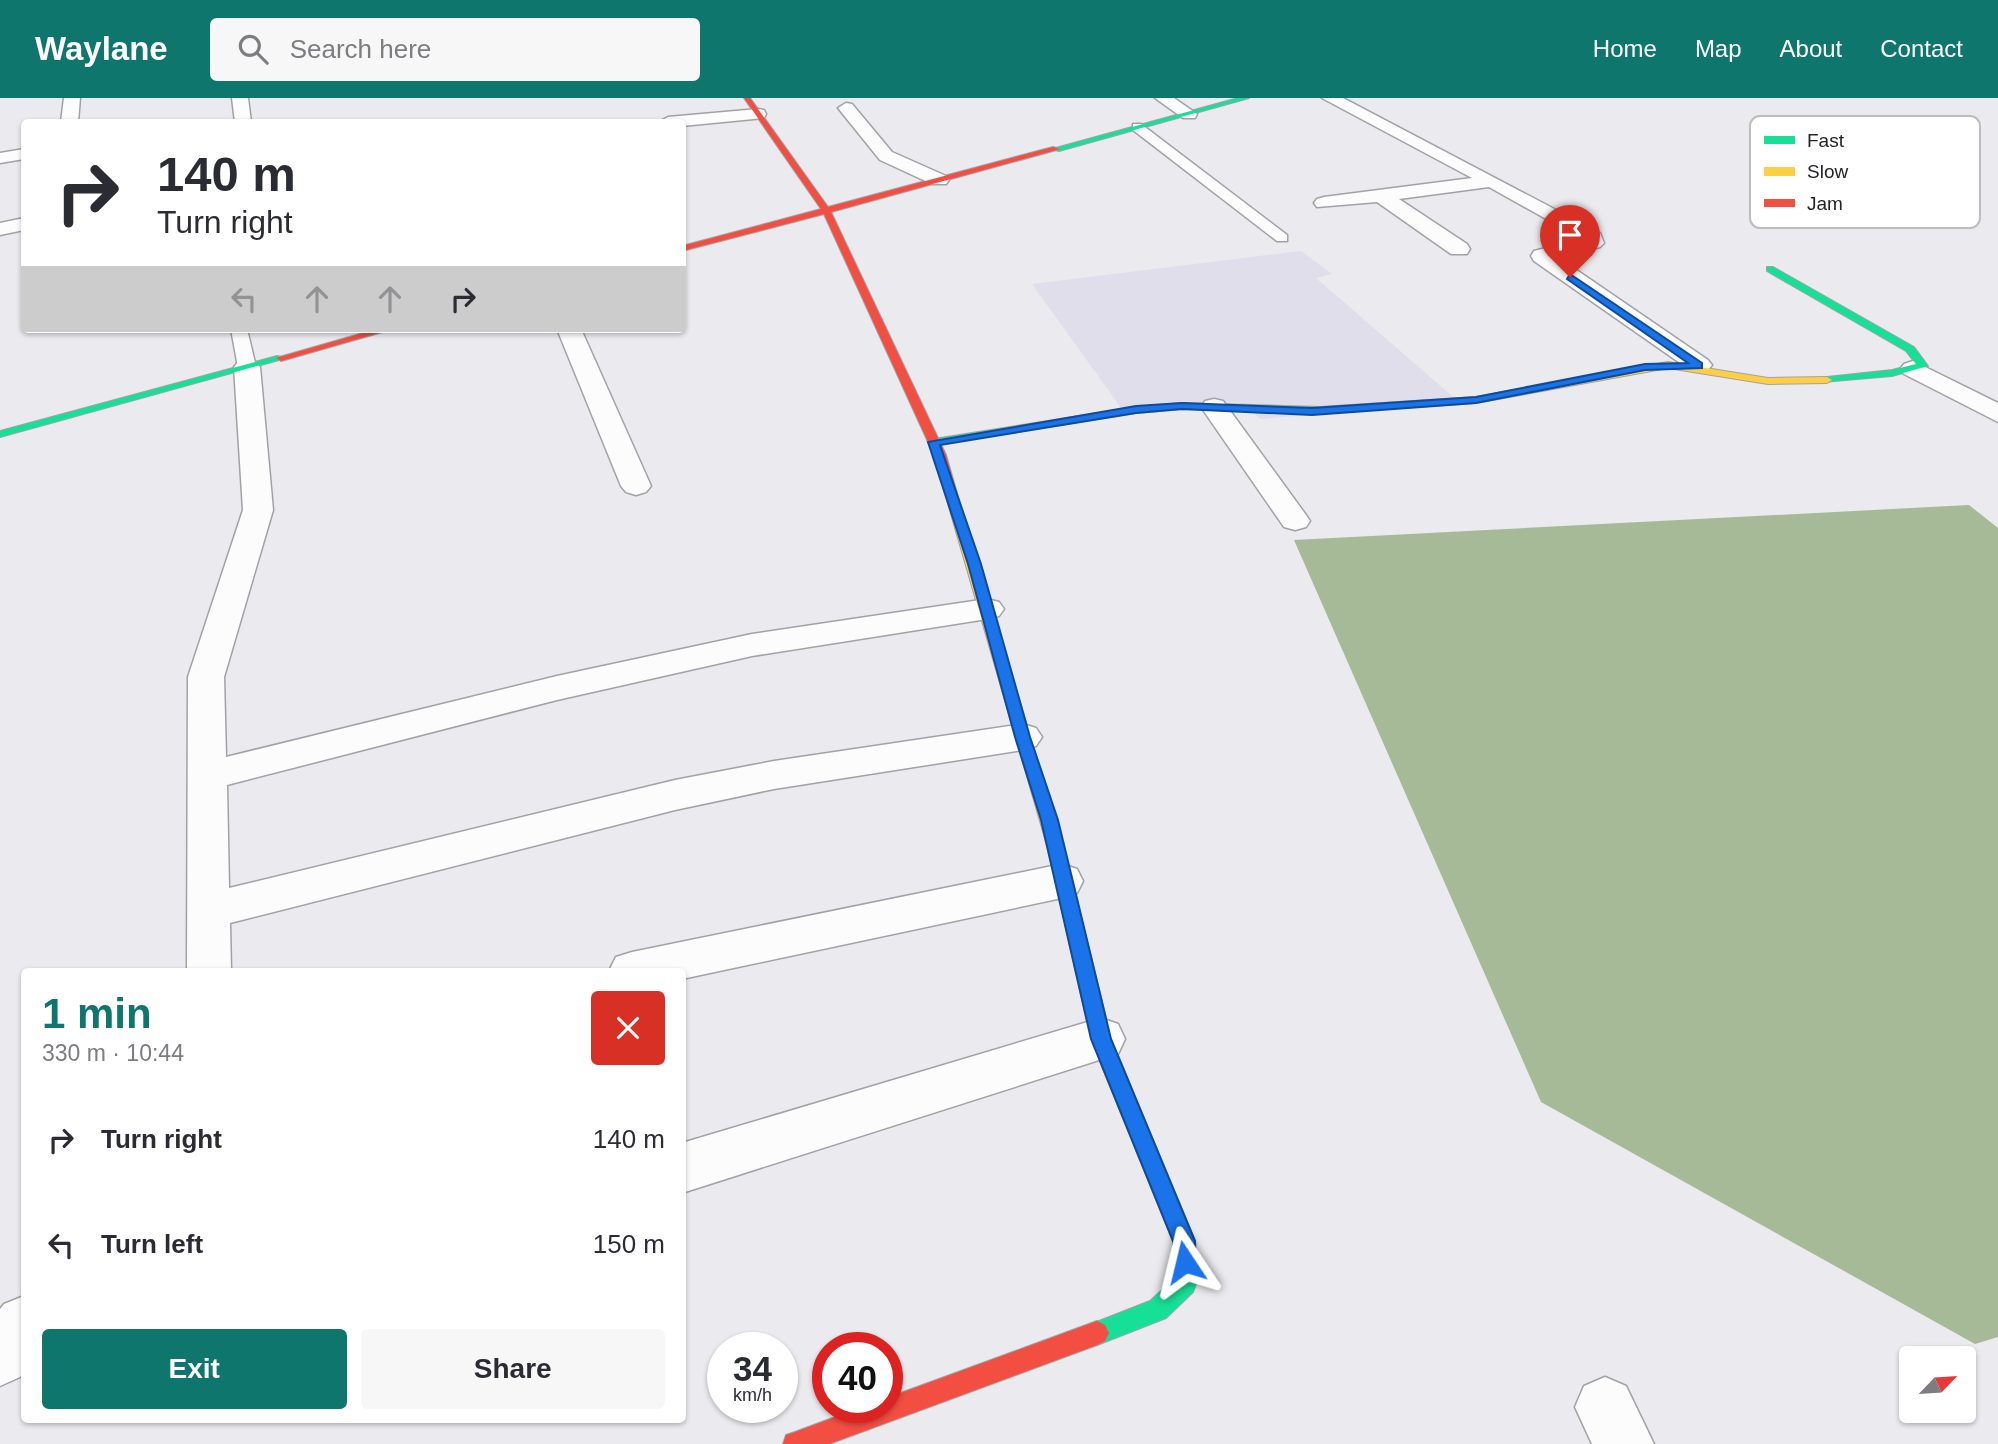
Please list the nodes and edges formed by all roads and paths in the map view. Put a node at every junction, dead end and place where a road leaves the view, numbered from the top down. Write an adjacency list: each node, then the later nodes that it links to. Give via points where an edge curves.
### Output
1 (72, 98): 10 (street)
2 (240, 98): 11 (street)
3 (747, 98): 8 (street)
4 (1163, 98): 9 (street)
5 (1246, 98): 9 (street)
6 (1330, 98): 17 (street)
7 (846, 108): 16 (street, via 886,156)
8 (758, 114): 12 (street); 20 (street)
9 (1189, 114): 13 (street)
10 (70, 119)
11 (243, 119)
12 (686, 120)
13 (1137, 127): 16 (street); 23 (lane)
14 (21, 154): 15 (street)
15 (0, 158)
16 (939, 180): 20 (street)
17 (1492, 181): 18 (street); 30 (street, via 1593,237 1594,243 1586,246 1542,256)
18 (1381, 196): 19 (street); 25 (street)
19 (1324, 203)
20 (826, 210): 24 (street); 36 (street)
21 (21, 225): 22 (street)
22 (0, 229)
23 (1282, 238)
24 (686, 248)
25 (1459, 249)
26 (1770, 269): 32 (street, via 1910,349 1923,366)
27 (240, 333): 31 (lane)
28 (373, 333): 31 (street)
29 (571, 333): 37 (street)
30 (1699, 365): 32 (street, via 1769,381); 33 (street, via 1645,367 1476,400 1312,411)
31 (247, 367): 35 (street); 41 (street, via 258,510 206,677)
32 (1913, 369): 34 (street)
33 (1214, 407): 36 (street, via 1136,410); 38 (street)
34 (1998, 414)
35 (0, 434)
36 (934, 442): 39 (street)
37 (636, 486)
38 (1295, 521)
39 (987, 609): 40 (street); 41 (street, via 752,645 556,688)
40 (1023, 737): 42 (street); 43 (street, via 675,795)
41 (206, 776): 43 (street)
42 (1062, 881): 45 (street); 46 (street)
43 (208, 911): 44 (street)
44 (209, 968)
45 (646, 968)
46 (1101, 1039): 47 (street); 52 (street, via 1184,1241 1185,1284 1158,1310)
47 (686, 1167)
48 (21, 1328): 49 (street)
49 (0, 1357)
50 (21, 1372): 51 (street)
51 (0, 1379)
52 (795, 1444)

